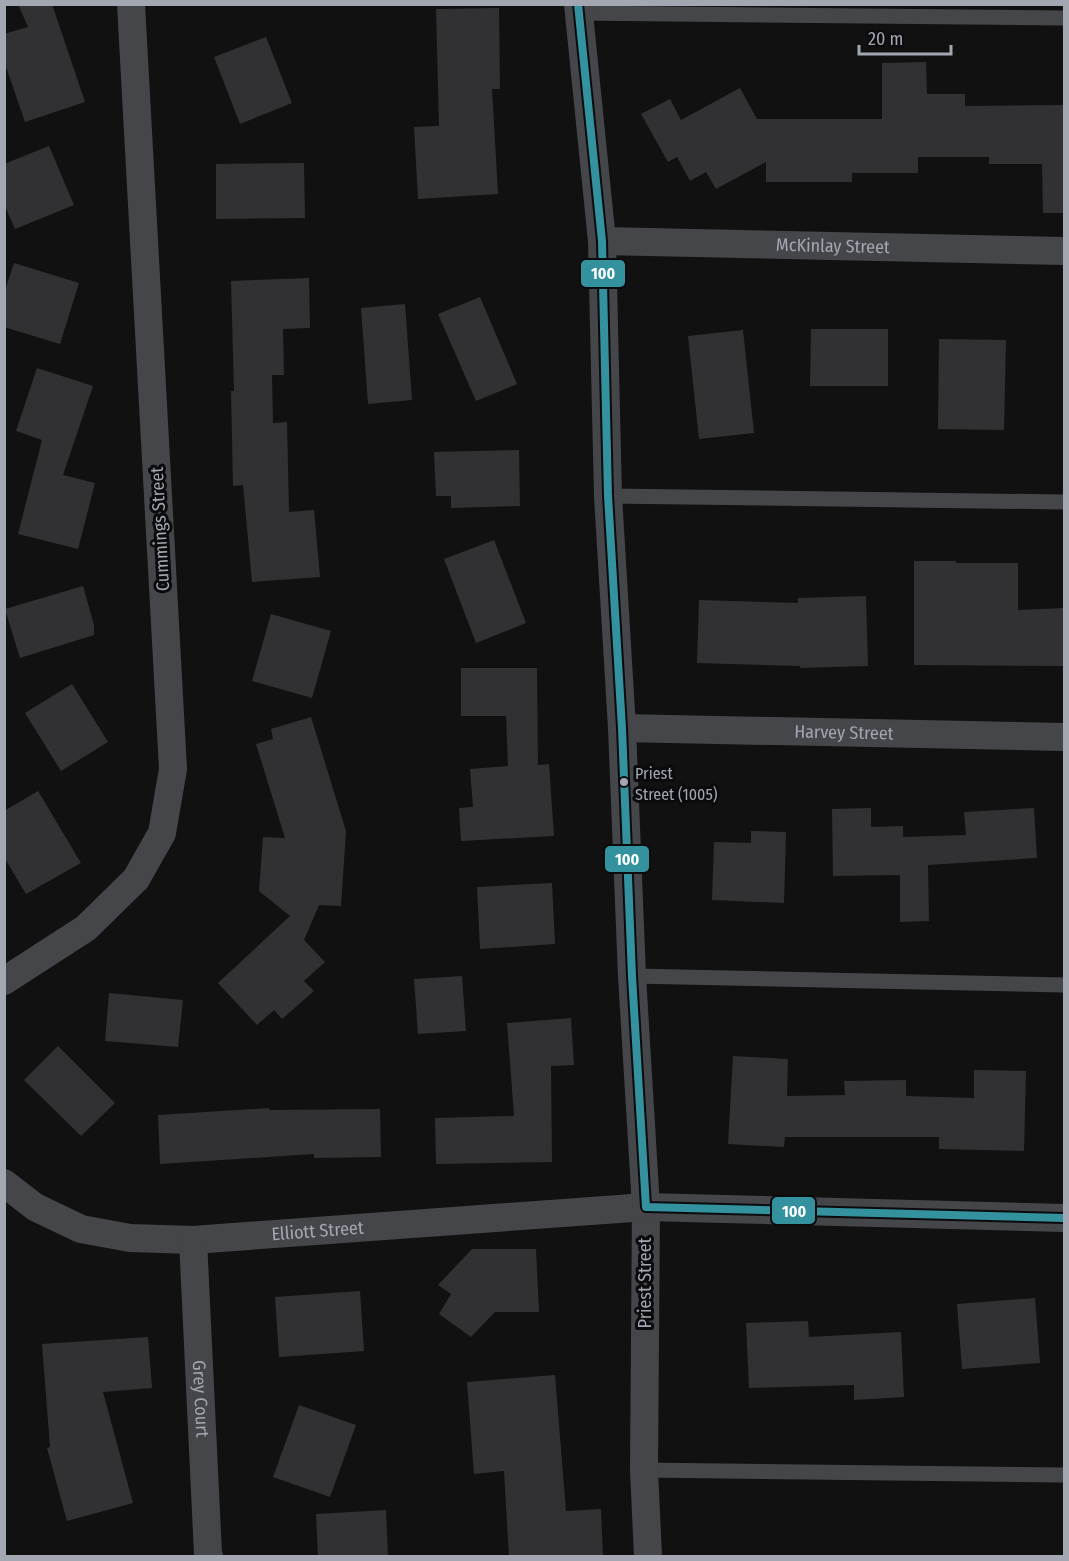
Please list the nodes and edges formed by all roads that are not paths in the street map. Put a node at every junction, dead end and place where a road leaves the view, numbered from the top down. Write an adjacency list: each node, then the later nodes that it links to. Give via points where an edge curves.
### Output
1 (131, 4): 11 (street, Cummings Street, via 173,768 162,833 136,879 86,928)
2 (578, 9): 3 (lane); 4 (street, Priest Street)
3 (1065, 18)
4 (602, 241): 5 (street, McKinlay Street); 6 (street, Priest Street)
5 (1065, 251)
6 (608, 496): 7 (lane); 8 (street, Priest Street)
7 (1065, 502)
8 (622, 728): 9 (street, Harvey Street); 10 (street, Priest Street)
9 (1065, 737)
10 (632, 976): 12 (lane); 14 (street, Priest Street)
11 (4, 981)
12 (1065, 985)
13 (4, 1183): 16 (street, Elliott Street, via 34,1207 81,1229 130,1238)
14 (646, 1207): 15 (street, Elliott Street); 16 (street, Elliott Street); 17 (street, Priest Street)
15 (1065, 1218)
16 (193, 1240): 19 (street, Grey Court)
17 (644, 1470): 18 (lane); 20 (street, Priest Street)
18 (1065, 1475)
19 (209, 1557)
20 (648, 1557)

